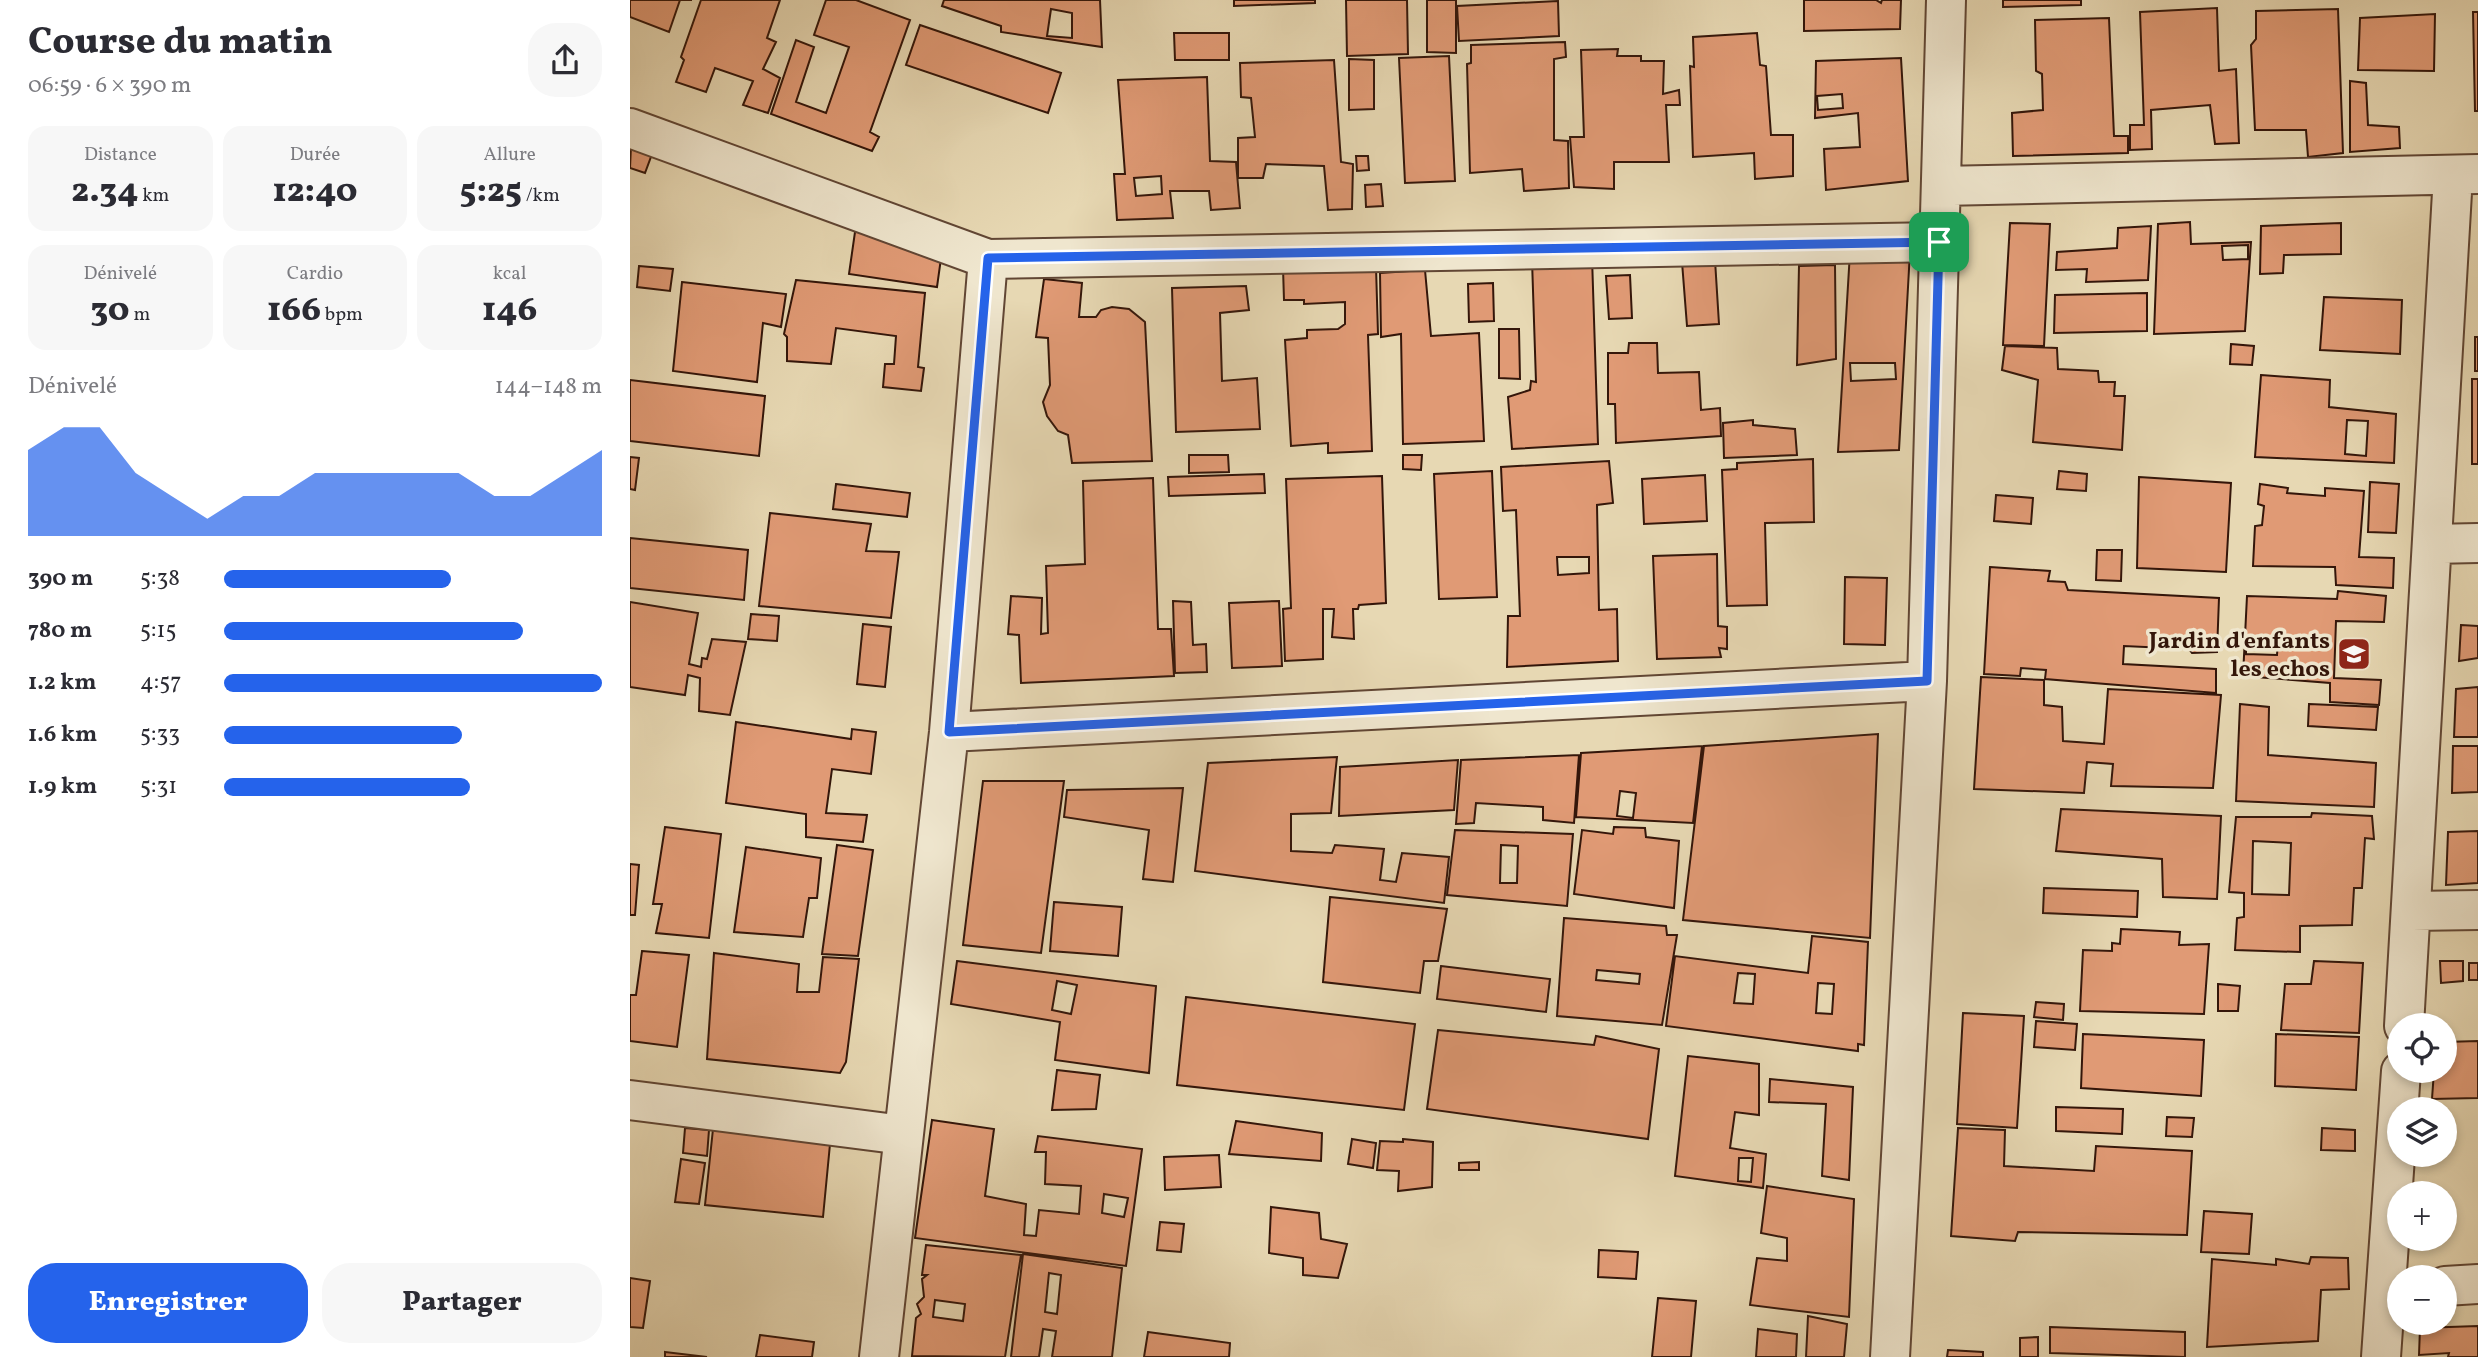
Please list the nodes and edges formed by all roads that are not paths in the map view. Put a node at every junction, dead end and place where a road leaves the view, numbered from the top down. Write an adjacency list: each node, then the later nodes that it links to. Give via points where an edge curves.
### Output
1 (1946, 0): 4 (street)
2 (630, 128): 6 (street)
3 (2465, 174): 4 (street); 8 (street)
4 (1941, 186): 5 (street)
5 (1939, 242): 6 (street); 9 (street)
6 (988, 258): 10 (street)
7 (2478, 543): 8 (street)
8 (2432, 544): 12 (street)
9 (1927, 681): 10 (street); 22 (street)
10 (949, 732): 16 (street)
11 (2478, 910): 12 (street)
12 (2412, 911): 13 (street)
13 (2405, 1013)
14 (2401, 1083): 17 (street)
15 (630, 1100): 16 (street)
16 (903, 1135): 21 (street)
17 (2394, 1265)
18 (2478, 1284): 19 (street)
19 (2457, 1285)
20 (2387, 1322): 23 (street)
21 (879, 1357)
22 (1890, 1357)
23 (2381, 1357)

